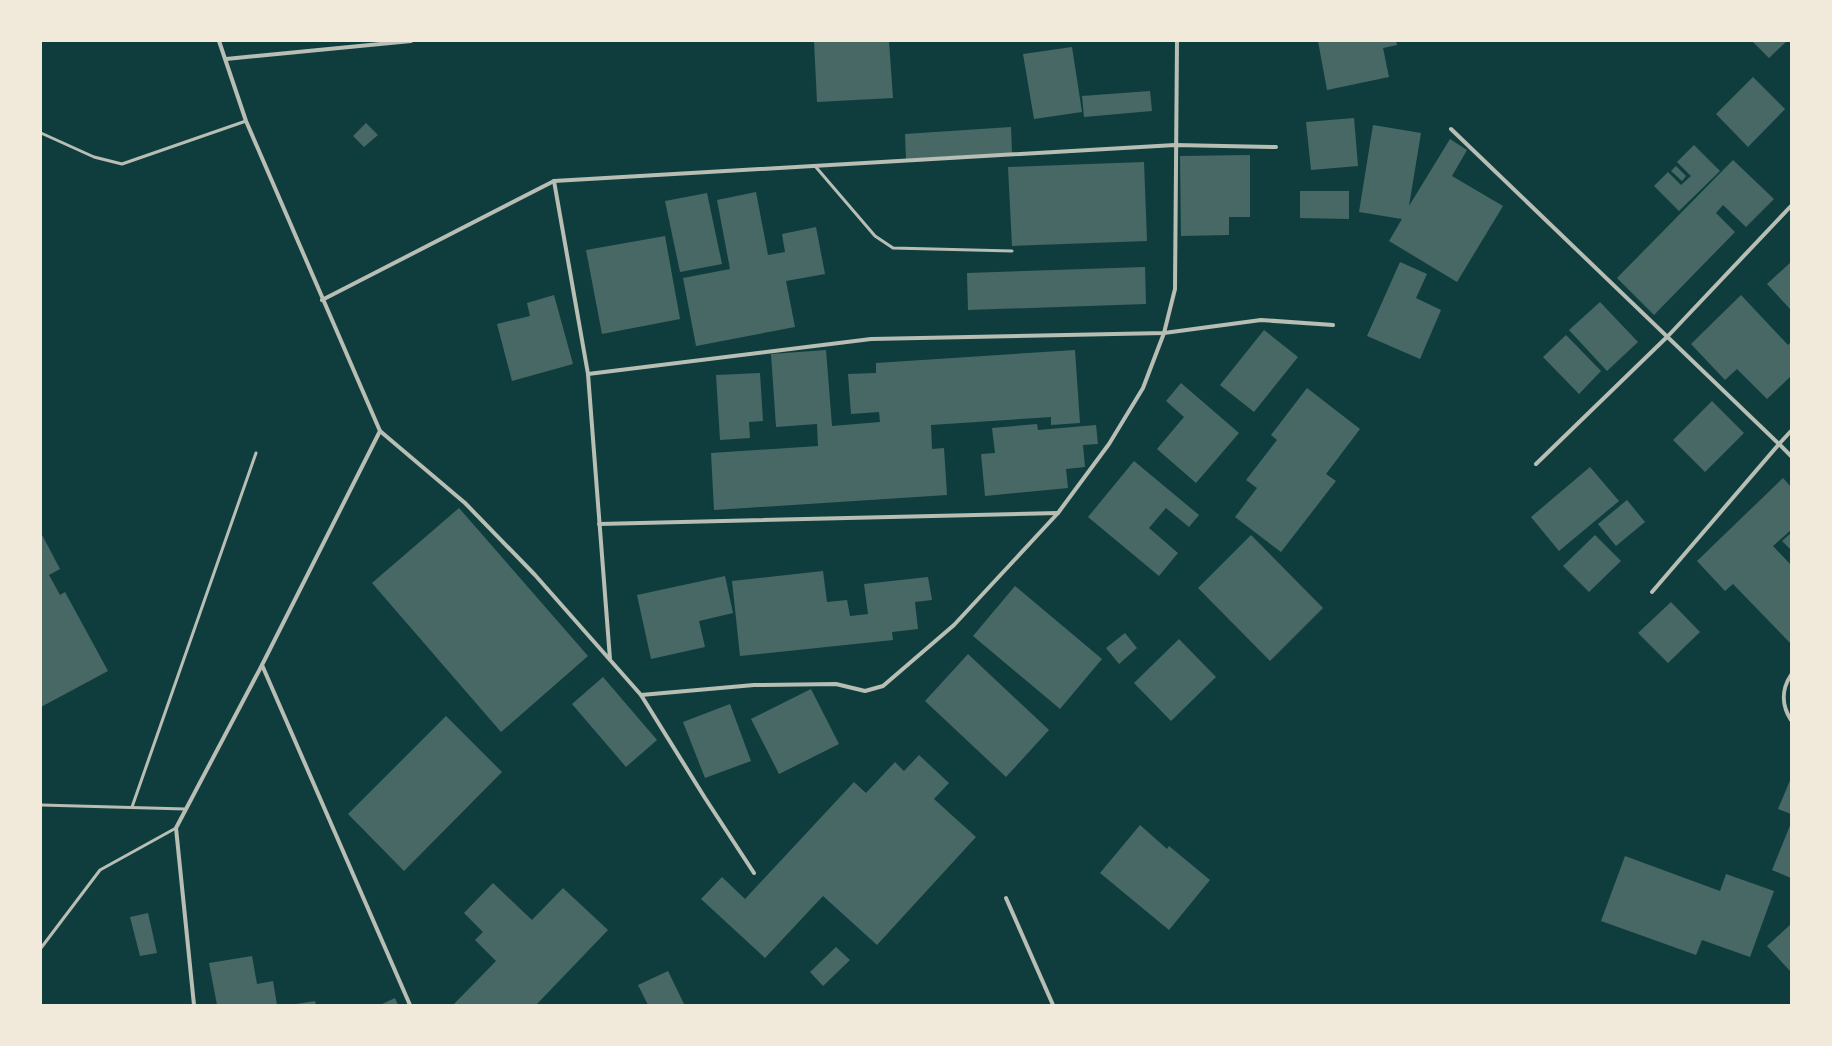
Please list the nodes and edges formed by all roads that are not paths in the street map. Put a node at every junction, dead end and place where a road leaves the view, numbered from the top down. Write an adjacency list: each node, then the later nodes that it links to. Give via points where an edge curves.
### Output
1 (219, 41): 4 (street)
2 (411, 41): 4 (street)
3 (1177, 41): 8 (street)
4 (226, 60): 5 (street)
5 (246, 121): 7 (lane, via 122,164 94,157); 14 (street)
6 (1451, 129): 17 (street)
7 (41, 133)
8 (1175, 145): 9 (street); 10 (street); 16 (street, via 1175,289)
9 (1276, 147)
10 (815, 166): 11 (street); 13 (lane, via 875,236 893,248)
11 (554, 181): 14 (street); 18 (street)
12 (1791, 206): 17 (street)
13 (1012, 251)
14 (322, 300): 20 (street)
15 (1333, 326): 16 (street, via 1261,320)
16 (1164, 332): 18 (street, via 871,339); 25 (street, via 1143,388 1110,444)
17 (1668, 336): 21 (street); 24 (street)
18 (588, 374): 26 (street)
19 (1791, 430): 21 (street)
20 (380, 431): 28 (street, via 465,503 535,575); 29 (street)
21 (1779, 444): 23 (street); 27 (street)
22 (256, 453): 34 (lane)
23 (1791, 456)
24 (1536, 464)
25 (1058, 513): 26 (street); 31 (street, via 954,625 883,686 865,691 836,684 754,685)
26 (599, 524): 28 (street)
27 (1652, 592)
28 (610, 660): 31 (street)
29 (262, 665): 35 (street); 41 (street)
30 (1791, 675): 32 (street, via 1784,691 1786,712)
31 (641, 696): 37 (street)
32 (1791, 720)
33 (41, 805): 34 (lane)
34 (132, 807): 35 (lane)
35 (185, 809): 36 (street)
36 (176, 828): 39 (lane, via 100,870); 40 (street)
37 (754, 873)
38 (1006, 898): 42 (street)
39 (41, 948)
40 (194, 1005)
41 (410, 1005)
42 (1053, 1005)

